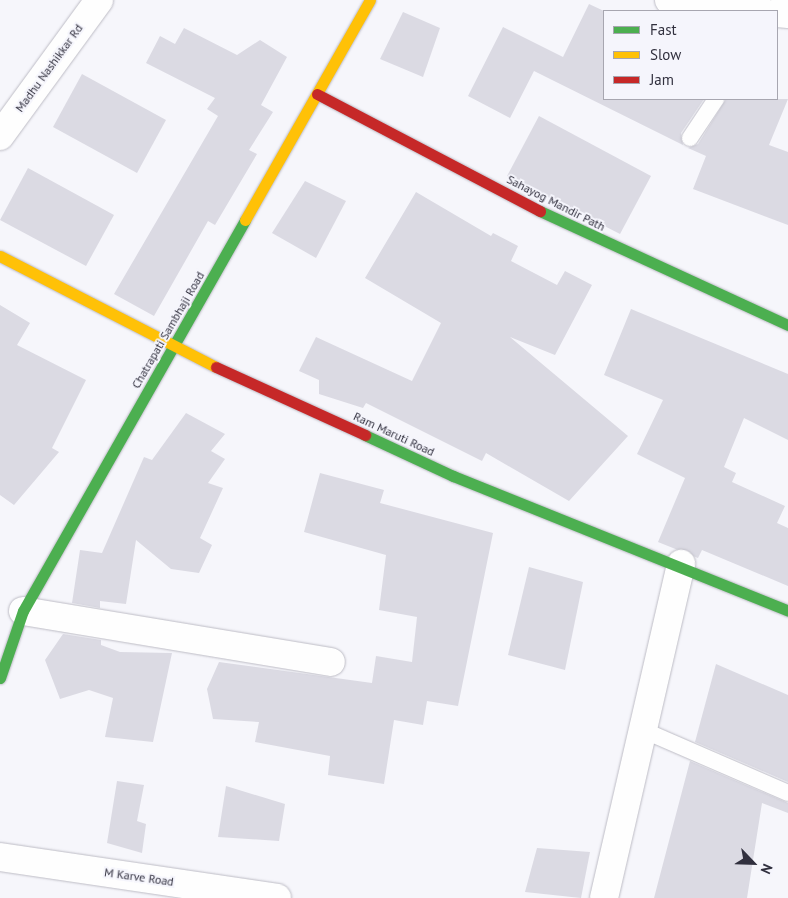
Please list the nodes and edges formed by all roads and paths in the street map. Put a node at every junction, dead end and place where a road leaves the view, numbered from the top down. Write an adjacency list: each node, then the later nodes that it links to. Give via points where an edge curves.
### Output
1 (99, 0): 7 (street, Madhu Nashikkar Rd)
2 (370, 0): 5 (street, Chatrapati Sambhaji Road)
3 (669, 0): 4 (street)
4 (753, 10)
5 (318, 94): 10 (street, Sahayog Mandir Path, via 594,238); 11 (street, Chatrapati Sambhaji Road)
6 (715, 100): 8 (lane)
7 (0, 136)
8 (690, 138)
9 (0, 256): 11 (street, Ram Maruti Road)
10 (788, 325)
11 (174, 347): 12 (street, Ram Maruti Road, via 453,476); 13 (street, Chatrapati Sambhaji Road)
12 (681, 564): 14 (street, Ram Maruti Road); 17 (street)
13 (23, 611): 15 (street); 16 (street, Chatrapati Sambhaji Road)
14 (788, 611)
15 (331, 662)
16 (0, 678)
17 (643, 730): 18 (lane); 21 (street)
18 (788, 793)
19 (0, 857): 20 (street, M Karve Road)
20 (277, 898)
21 (604, 898)

